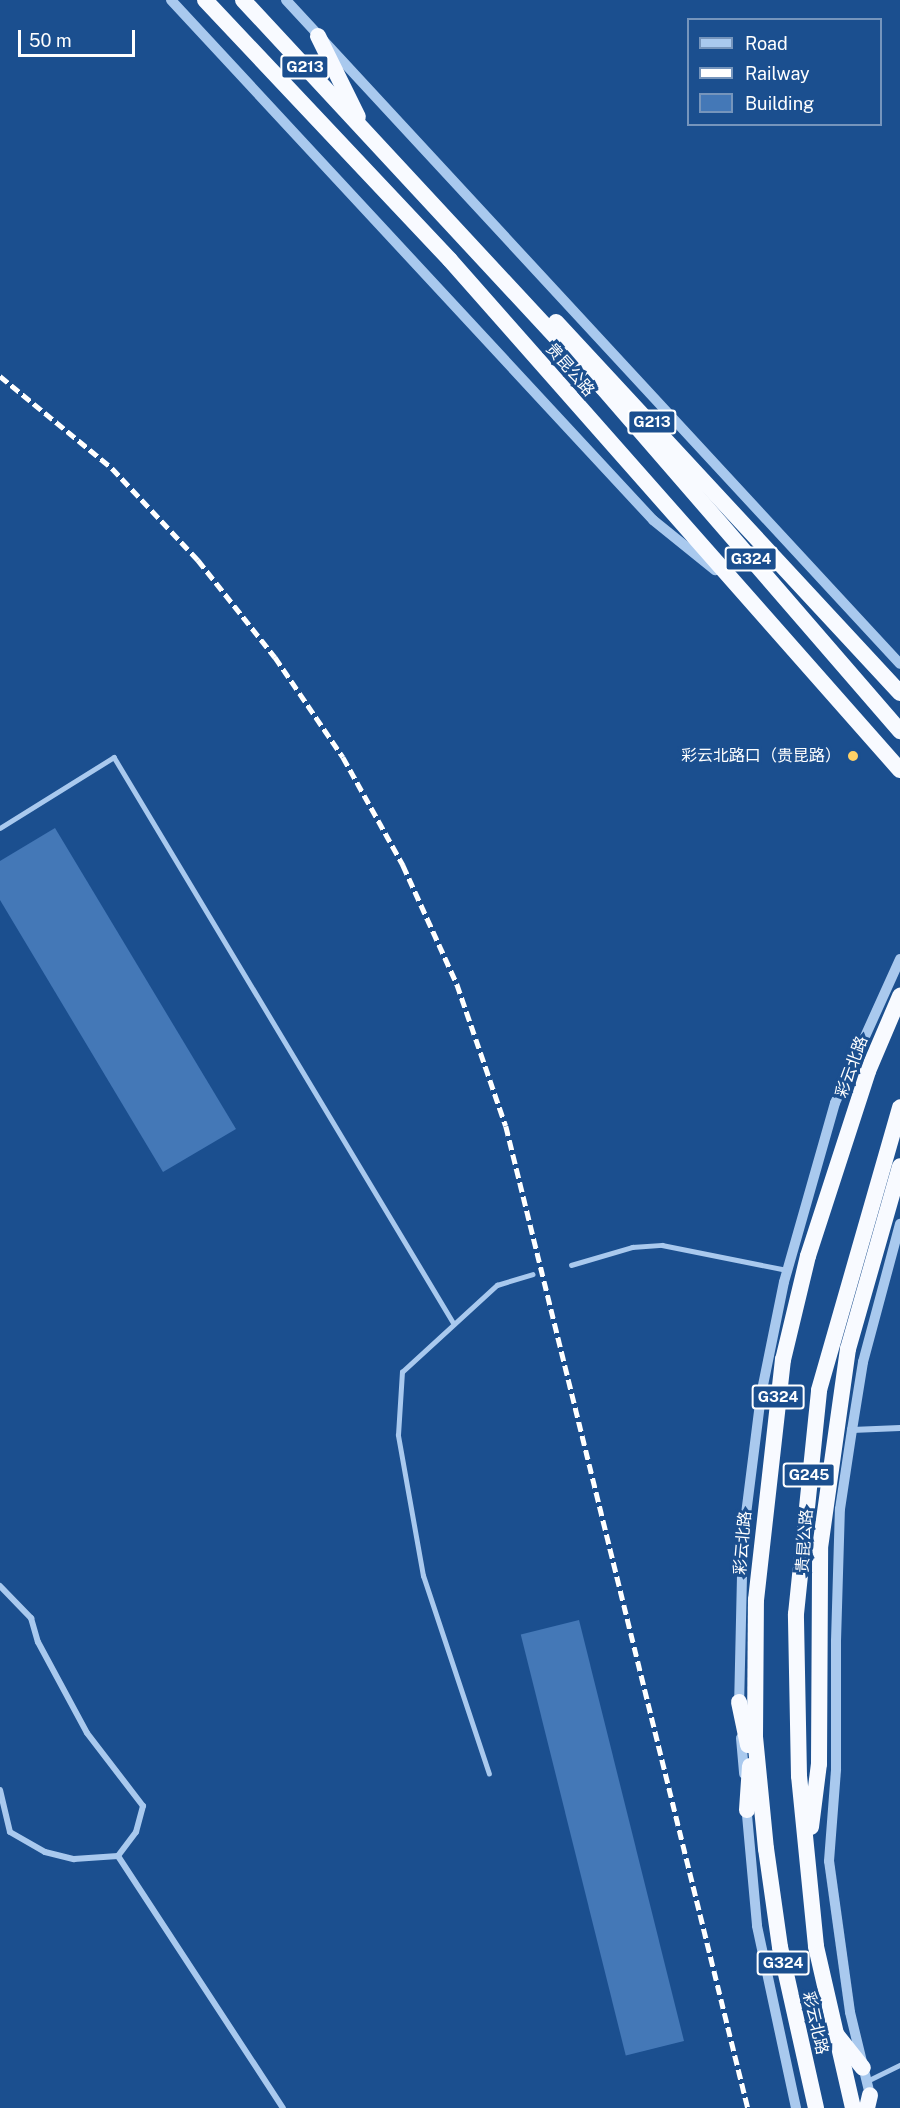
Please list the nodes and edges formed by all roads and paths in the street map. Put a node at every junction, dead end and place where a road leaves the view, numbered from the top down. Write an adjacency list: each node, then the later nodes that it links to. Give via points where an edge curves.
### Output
1 (171, 0): 8 (street, via 653,520)
2 (205, 0): 8 (highway, 贵昆公路 / G213, via 450,260)
3 (243, 0): 6 (highway, 贵昆公路 / G213)
4 (286, 0): 5 (street)
5 (318, 36): 6 (highway); 9 (street)
6 (366, 134): 7 (highway, 贵昆公路 / G213)
7 (393, 163): 10 (highway, G213, via 596,361); 11 (highway, 贵昆公路 / G324, via 603,388)
8 (734, 585): 12 (highway, 贵昆公路 / G213)
9 (900, 664)
10 (900, 693)
11 (900, 730)
12 (899, 769)
13 (0, 828): 22 (lane, via 114,757)
14 (900, 959): 20 (street, via 836,1103)
15 (900, 996): 27 (highway, 彩云北路 / G324, via 868,1071 808,1256 783,1360 756,1599)
16 (900, 1107): 33 (highway, 彩云北路 / G245, via 819,1390 796,1614 799,1776)
17 (900, 1166): 33 (highway, 贵昆公路 / G324, bridge, via 848,1349 820,1548 819,1764)
18 (900, 1224): 24 (street, via 863,1362)
19 (571, 1265): 20 (lane, via 632,1246 662,1245)
20 (787, 1270): 26 (street, via 761,1395 743,1538)
21 (532, 1274): 22 (lane, via 497,1285)
22 (453, 1322): 29 (lane, via 402,1372 398,1435 423,1576)
23 (900, 1428): 24 (street)
24 (852, 1430): 37 (street, via 840,1509 836,1769 829,1861)
25 (0, 1586): 34 (street, via 31,1618 87,1733 143,1806 136,1832)
26 (739, 1702): 28 (highway); 31 (street)
27 (756, 1705): 28 (highway); 32 (highway, 彩云北路 / G324)
28 (751, 1759): 31 (highway); 32 (highway)
29 (489, 1774)
30 (0, 1790): 34 (street, via 10,1832 45,1852 74,1859)
31 (747, 1810): 39 (street, via 757,1926)
32 (763, 1816): 40 (highway, 彩云北路 / G324, via 780,1947)
33 (808, 1854): 35 (highway, 彩云北路 / G324, via 816,1946)
34 (118, 1856): 38 (street)
35 (832, 2030): 37 (highway); 41 (highway, 彩云北路 / G324)
36 (900, 2066): 37 (lane)
37 (868, 2092)
38 (283, 2108)
39 (796, 2108)
40 (816, 2108)
41 (853, 2108)

